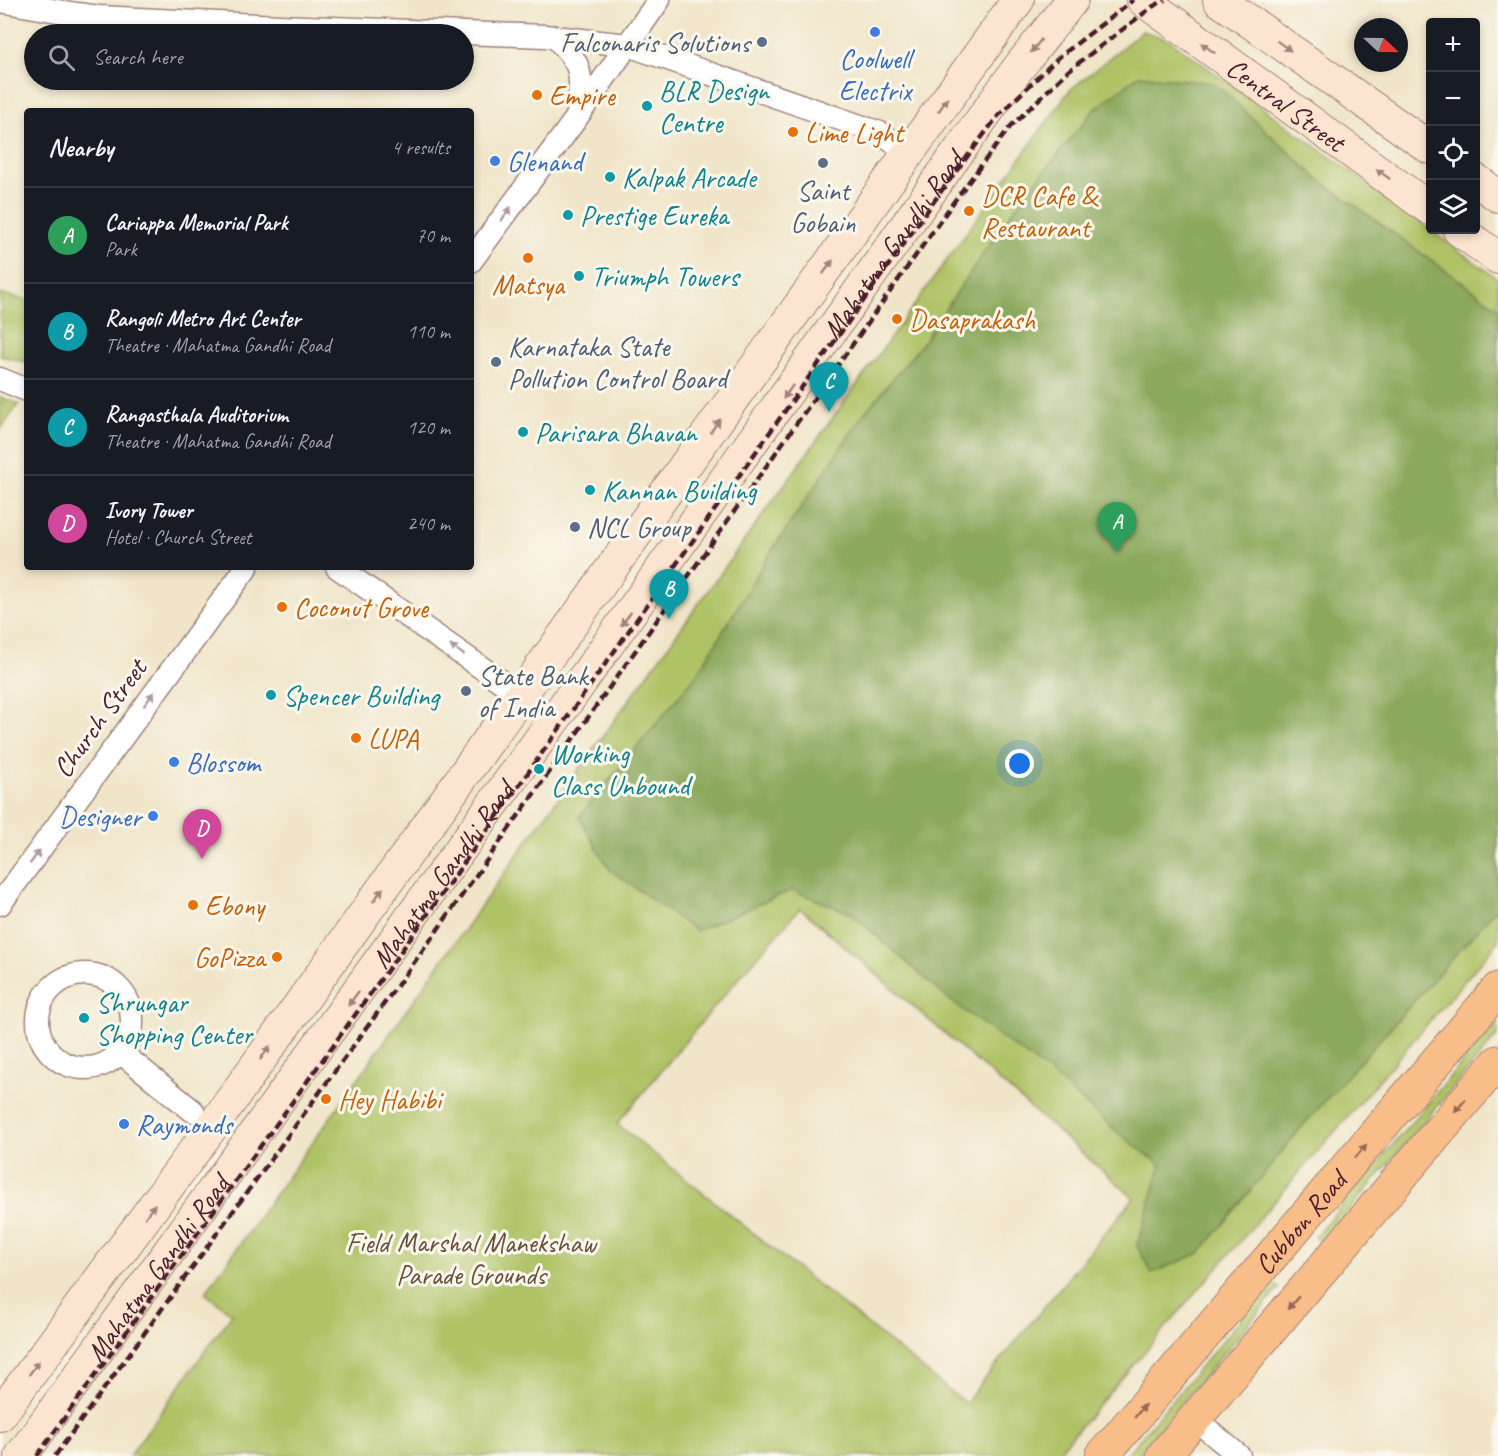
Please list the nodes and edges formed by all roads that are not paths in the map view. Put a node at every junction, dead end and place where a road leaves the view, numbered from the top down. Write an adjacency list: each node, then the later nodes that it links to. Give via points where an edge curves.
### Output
1 (659, 0): 10 (street)
2 (1018, 0): 13 (main road, Mahatma Gandhi Road, one-way to 2)
3 (1072, 0): 34 (main road, Mahatma Gandhi Road, one-way to 34, via 1016,71 571,696)
4 (1143, 0): 16 (main road, Central Street, one-way to 4)
5 (1219, 0): 12 (main road, Central Street, one-way to 12)
6 (0, 1): 7 (street, via 99,17)
7 (259, 24)
8 (474, 33): 9 (street)
9 (555, 37): 10 (street); 11 (street, via 579,67)
10 (628, 45): 11 (street); 13 (street, via 880,133)
11 (578, 115): 19 (street, one-way to 11)
12 (1426, 145)
13 (910, 153): 24 (main road, Mahatma Gandhi Road, one-way to 13)
14 (1480, 183): 15 (main road)
15 (1498, 196)
16 (1426, 205)
17 (1467, 234): 18 (main road)
18 (1495, 248)
19 (474, 257)
20 (0, 379): 21 (street)
21 (24, 389)
22 (244, 570): 25 (street, Church Street, one-way to 22)
23 (341, 570): 24 (street, one-way to 23)
24 (522, 696): 32 (main road, Mahatma Gandhi Road, one-way to 24)
25 (0, 904)
26 (1498, 989): 30 (main road, Cubbon Road, one-way to 26)
27 (120, 1052): 27 (street, via 133,1020 123,992 99,975 84,973 56,983 39,1008 41,1040 50,1054 79,1069 111,1061); 29 (street)
28 (1498, 1062): 31 (main road, Cubbon Road, one-way to 31)
29 (193, 1110)
30 (1284, 1241): 31 (main road); 35 (main road, Cubbon Road, one-way to 30)
31 (1319, 1272): 33 (main road, Cubbon Road, one-way to 33)
32 (0, 1415)
33 (1194, 1418): 36 (main road, Cubbon Road); 37 (street)
34 (21, 1456)
35 (1102, 1456)
36 (1163, 1456)
37 (1239, 1456)

